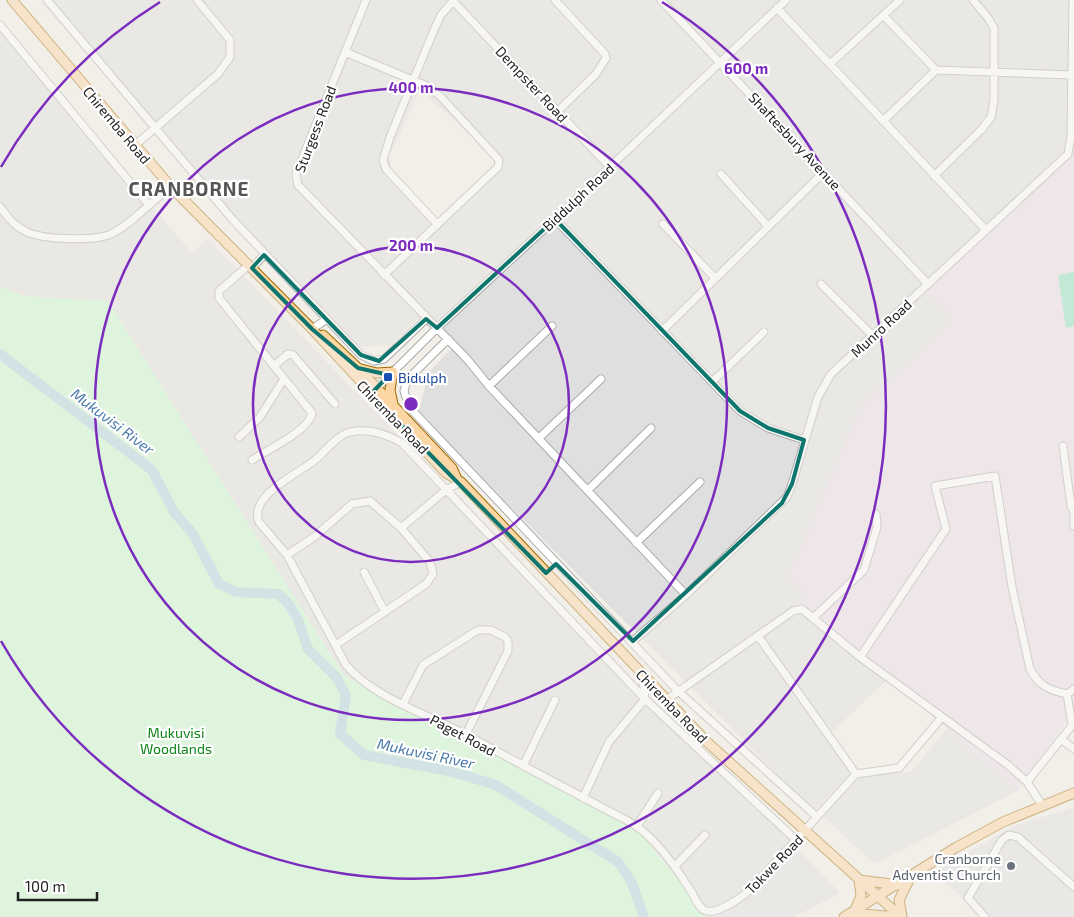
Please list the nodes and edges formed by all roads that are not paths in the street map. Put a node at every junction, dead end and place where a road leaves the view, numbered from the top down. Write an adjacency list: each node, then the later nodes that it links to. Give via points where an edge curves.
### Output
1 (12, 0): 25 (main road, Chiremba Road)
2 (47, 0): 24 (street)
3 (197, 0): 24 (street, via 230,40 230,57 218,74)
4 (366, 0): 15 (street, Sturgess Road)
5 (454, 0): 21 (street, via 441,15); 22 (street, Dempster Road)
6 (555, 0): 22 (street, via 606,58 596,74)
7 (660, 0): 16 (street, Shaftesbury Avenue)
8 (786, 0): 12 (street, Biddulph Road)
9 (900, 0): 13 (street)
10 (973, 0): 19 (street, via 994,28)
11 (1073, 0): 20 (street, Munro Road)
12 (777, 8): 16 (street, Biddulph Road); 17 (street)
13 (884, 16): 17 (street); 18 (street)
14 (0, 25): 31 (street)
15 (345, 52): 21 (street); 40 (street, Sturgess Road, via 296,180)
16 (720, 62): 26 (street, Biddulph Road); 27 (street, Shaftesbury Avenue)
17 (830, 64): 23 (street)
18 (936, 70): 19 (street); 23 (street)
19 (995, 71): 20 (street); 29 (street, via 993,108 987,124)
20 (1072, 76): 37 (street, Munro Road, via 1068,154)
21 (415, 80): 34 (street, via 390,138 383,164); 34 (street, via 441,96 499,160 498,167)
22 (557, 112): 26 (street, Dempster Road)
23 (883, 121): 29 (street)
24 (154, 127): 25 (street); 38 (street)
25 (134, 146): 30 (main road, Chiremba Road)
26 (610, 167): 33 (street, Biddulph Road)
27 (824, 172): 36 (street); 43 (street, Shaftesbury Avenue)
28 (721, 174): 36 (street)
29 (934, 176): 37 (street)
30 (171, 187): 31 (street); 39 (main road, Chiremba Road)
31 (148, 204): 32 (street, via 113,233 85,238 46,236 25,231 15,225)
32 (0, 207)
33 (555, 219): 47 (street, Biddulph Road); 49 (street)
34 (437, 224): 40 (street)
35 (663, 224): 41 (street)
36 (767, 226): 41 (street)
37 (986, 230): 43 (street, Munro Road)
38 (264, 255): 39 (street); 44 (street)
39 (250, 266): 48 (main road, Chiremba Road); 53 (street, via 219,291 218,298)
40 (384, 275): 45 (street, Sturgess Road)
41 (714, 277): 49 (street)
42 (821, 284): 51 (street)
43 (928, 284): 51 (street, Munro Road)
44 (327, 319): 45 (street, via 361,355 374,361 384,359); 48 (street)
45 (426, 319): 47 (street, Sturgess Road)
46 (552, 326): 59 (street)
47 (437, 328): 52 (street, Sturgess Road); 55 (street, Biddulph Road)
48 (312, 329): 54 (main road, Chiremba Road, via 322,334); 60 (main road, Chiremba Road)
49 (662, 331): 58 (street)
50 (764, 332): 58 (street)
51 (873, 336): 66 (street, Munro Road, via 823,384)
52 (448, 339): 59 (street, Sturgess Road); 69 (street, via 407,380 404,391 410,407)
53 (274, 366): 56 (street); 61 (street, via 288,354 293,355)
54 (358, 368): 55 (main road, via 377,373); 60 (main road, Chiremba Road)
55 (394, 372): 60 (street, Biddulph Road); 62 (main road, via 390,390)
56 (284, 379): 64 (street, via 260,417); 68 (street, via 311,409 312,417 288,438)
57 (601, 379): 65 (street)
58 (712, 382): 66 (street, via 735,407 756,423)
59 (490, 386): 65 (street, Sturgess Road)
60 (374, 391): 62 (main road, Chiremba Road); 70 (main road, Chiremba Road, via 446,473)
61 (335, 404)
62 (393, 404): 70 (main road, Chiremba Road, via 452,468)
63 (652, 428): 73 (street)
64 (239, 437)
65 (539, 438): 73 (street, Sturgess Road)
66 (804, 440): 85 (street, Munro Road, via 787,497)
67 (1063, 446): 75 (street)
68 (252, 460)
69 (468, 469): 70 (street); 81 (street)
70 (459, 480): 72 (street); 82 (main road, Chiremba Road)
71 (700, 482): 79 (street)
72 (446, 490): 74 (street, Chiremba Road, via 402,443 374,432 346,434 310,464 284,480 260,505); 78 (street); 84 (street, Chiremba Road)
73 (588, 490): 79 (street, Sturgess Road)
74 (258, 512): 80 (street, Paget Road, via 260,522)
75 (1074, 512): 77 (street)
76 (876, 514): 87 (street, via 877,527 864,570)
77 (1074, 526)
78 (401, 528): 80 (street, via 375,504 358,502); 86 (street, via 430,562 433,574 426,584)
79 (636, 543): 85 (street, Sturgess Road)
80 (287, 555): 90 (street, Paget Road)
81 (556, 564): 82 (street); 89 (street)
82 (543, 571): 84 (street); 92 (main road, Chiremba Road)
83 (364, 572): 86 (street)
84 (530, 577): 97 (street, Chiremba Road)
85 (686, 595): 89 (street, Munro Road)
86 (385, 612): 90 (street)
87 (814, 618): 88 (street, via 802,609 796,609); 91 (street)
88 (758, 636): 94 (street); 106 (street)
89 (632, 641): 94 (street)
90 (336, 644): 99 (street, Paget Road, via 354,674)
91 (860, 657): 95 (street, via 946,530 935,486 995,476 1012,587 1030,669 1044,688); 100 (street)
92 (643, 677): 97 (street); 98 (main road, Chiremba Road)
93 (1074, 689): 95 (street)
94 (677, 690): 98 (street); 112 (street)
95 (1067, 694): 101 (street)
96 (555, 700): 105 (street)
97 (645, 700): 110 (street, via 609,742); 116 (street, Chiremba Road)
98 (666, 700): 114 (main road, Chiremba Road)
99 (403, 704): 102 (street, Paget Road); 102 (street, via 423,665 478,630 492,630 505,637 508,650)
100 (942, 717): 106 (street, via 899,768); 107 (street)
101 (1073, 724): 103 (street)
102 (466, 734): 105 (street, Paget Road)
103 (1062, 740): 104 (street); 107 (street)
104 (1074, 749)
105 (523, 766): 110 (street, Paget Road)
106 (856, 774): 112 (street, Tokwe Road)
107 (1027, 782): 111 (street)
108 (658, 793): 113 (street)
109 (1074, 793): 111 (main road)
110 (583, 798): 113 (street, Paget Road)
111 (1042, 805): 118 (main road, via 955,848)
112 (817, 817): 114 (street, Tokwe Road)
113 (637, 826): 117 (street, Paget Road)
114 (805, 831): 116 (street, Tokwe Road); 119 (main road, Chiremba Road)
115 (705, 835): 117 (street)
116 (796, 840): 123 (street, Tokwe Road, via 744,896)
117 (675, 866): 123 (street, Paget Road, via 700,906 707,911)
118 (910, 878): 120 (main road); 126 (main road, via 899,900)
119 (859, 880): 120 (main road); 122 (main road, Chiremba Road); 124 (main road, via 861,896)
120 (898, 884): 122 (main road)
121 (1074, 887): 125 (street, via 1018,837 1009,835 1002,840 968,898)
122 (878, 896): 124 (main road); 126 (main road, Chiremba Road)
123 (715, 911)
124 (850, 913): 126 (main road)
125 (982, 915)
126 (900, 917)

